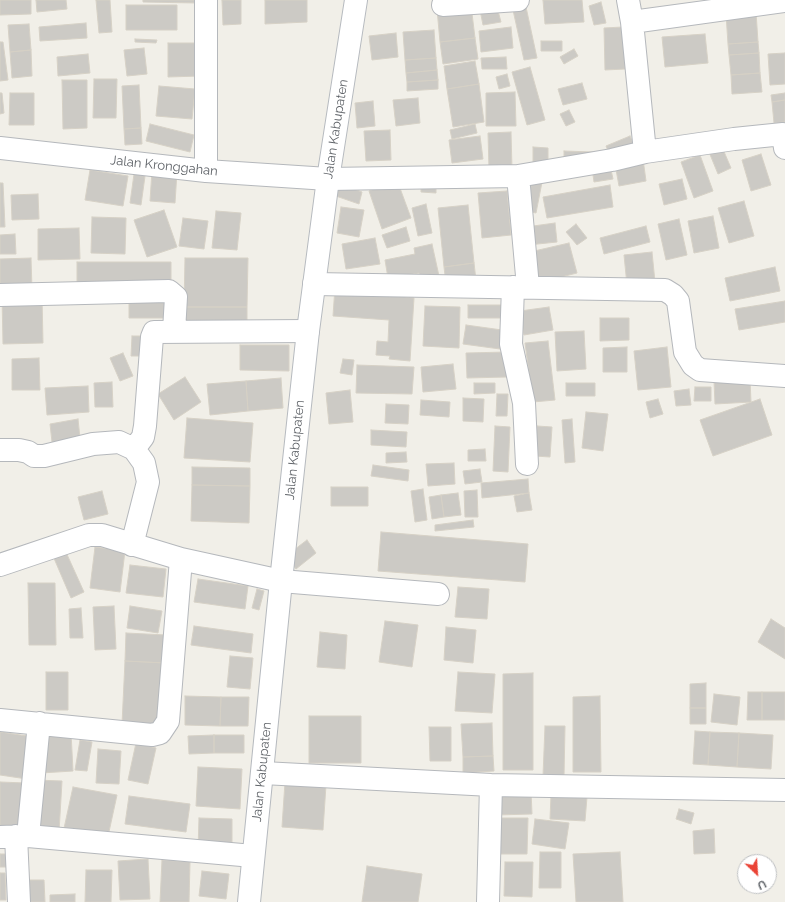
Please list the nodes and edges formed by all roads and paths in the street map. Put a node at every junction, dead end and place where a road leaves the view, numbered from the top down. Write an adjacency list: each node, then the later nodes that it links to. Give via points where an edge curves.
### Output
1 (206, 0): 11 (street)
2 (356, 0): 13 (street, Jalan Kabupaten)
3 (518, 0): 6 (street)
4 (628, 0): 7 (street)
5 (785, 1): 7 (street)
6 (443, 5)
7 (632, 22): 10 (street)
8 (784, 139): 10 (street, Jalan Kronggahan, via 734,139)
9 (0, 148): 11 (street, Jalan Kronggahan)
10 (645, 152): 12 (street, Jalan Kronggahan)
11 (206, 171): 13 (street, Jalan Kronggahan)
12 (518, 176): 13 (street, Jalan Kronggahan); 15 (street)
13 (328, 179): 14 (street, Jalan Kabupaten)
14 (314, 284): 15 (street); 18 (street, Jalan Kabupaten)
15 (521, 287): 19 (street, via 665,290 678,301 685,352 693,365 700,370); 22 (street, via 511,344 524,403)
16 (0, 295): 17 (street, via 169,291 176,297)
17 (174, 331): 18 (street); 20 (street, via 154,332 152,337 145,426 143,438)
18 (308, 331): 26 (street, Jalan Kabupaten)
19 (785, 376)
20 (134, 449): 21 (street, via 119,442 93,444 44,456 34,456 19,450); 23 (street, via 144,463 148,482)
21 (0, 450)
22 (527, 464)
23 (132, 545): 24 (street); 25 (street, via 102,535 89,535)
24 (181, 558): 26 (street); 29 (street, via 168,721 163,730 152,735)
25 (0, 565)
26 (281, 581): 27 (street); 30 (street, Jalan Kabupaten)
27 (438, 594)
28 (0, 720): 29 (street)
29 (39, 723): 33 (street)
30 (263, 773): 31 (street); 34 (street, Jalan Kabupaten)
31 (491, 784): 32 (street); 37 (street)
32 (785, 790)
33 (15, 836): 34 (street); 35 (street)
34 (253, 856): 36 (street, Jalan Kabupaten)
35 (19, 902)
36 (249, 902)
37 (488, 902)

